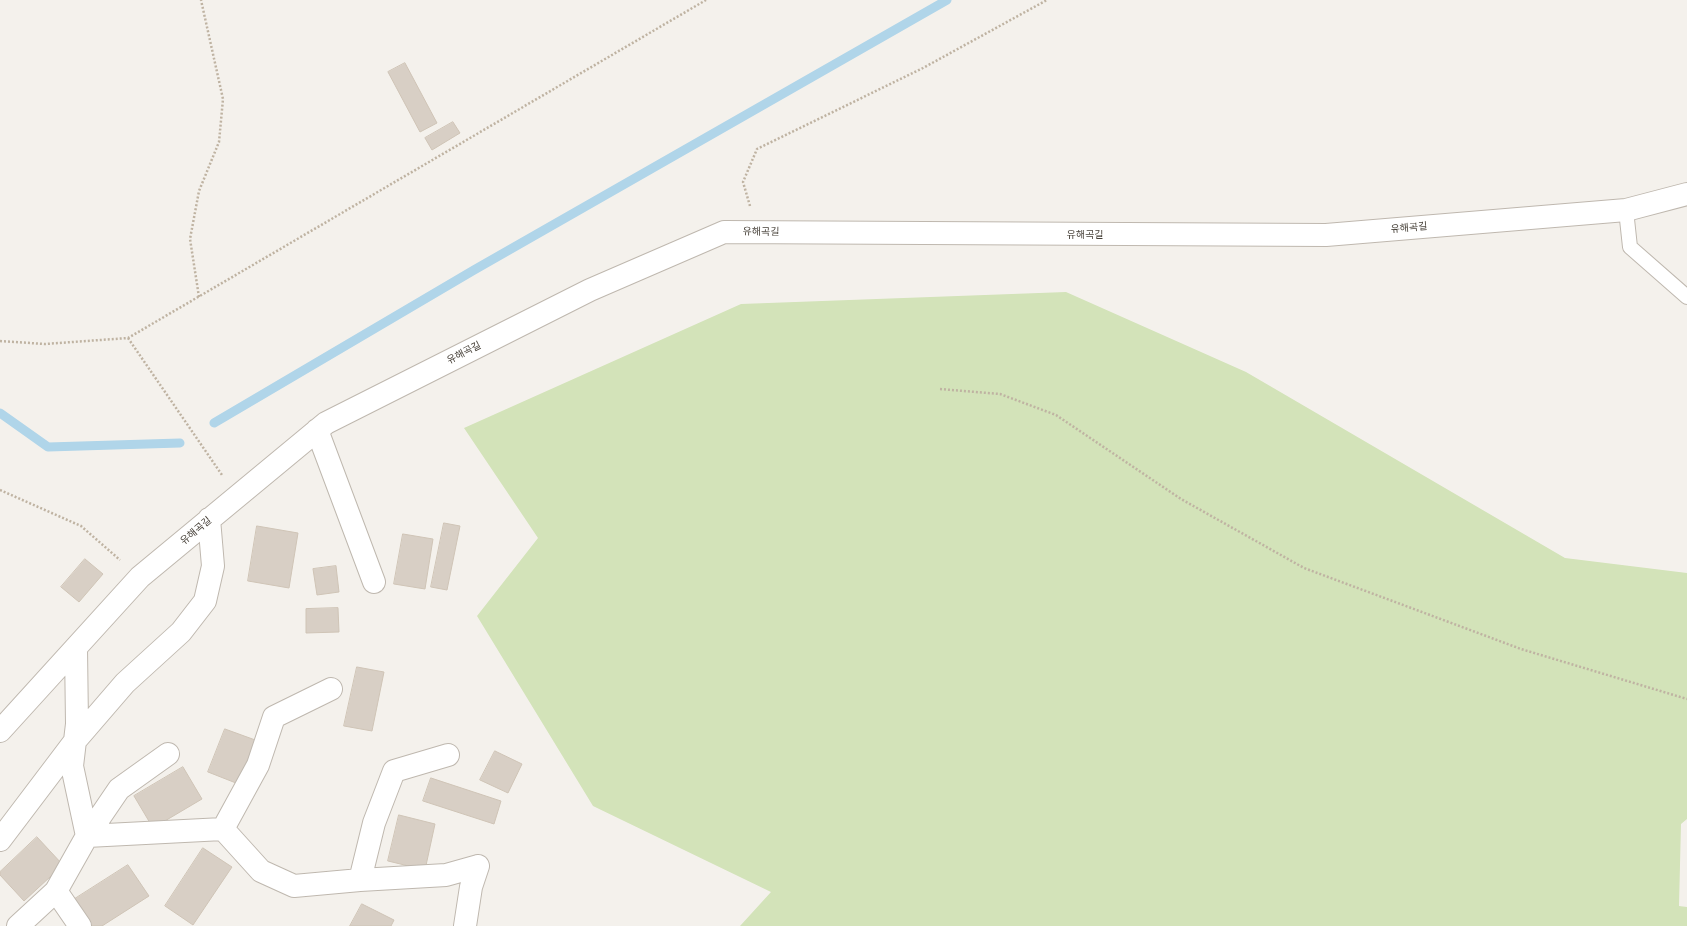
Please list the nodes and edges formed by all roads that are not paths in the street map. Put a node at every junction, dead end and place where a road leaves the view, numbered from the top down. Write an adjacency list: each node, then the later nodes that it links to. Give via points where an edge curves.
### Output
1 (1687, 194): 2 (street, 유해곡길)
2 (1626, 210): 3 (lane, via 1630,247); 4 (street, 유해곡길, via 1326,236 724,232 590,290 326,423)
3 (1687, 297)
4 (317, 430): 5 (street, 유해곡길); 6 (street)
5 (210, 519): 7 (street, 유해곡길, via 140,577); 10 (street, via 213,566 205,601 181,632 125,683)
6 (374, 582)
7 (76, 648): 9 (street, 유해곡길); 10 (street)
8 (331, 689): 13 (street, via 274,717 258,765)
9 (0, 731)
10 (75, 741): 14 (street, via 72,766); 15 (street)
11 (168, 754): 14 (street, via 119,788)
12 (448, 754): 16 (street, via 394,770 374,824)
13 (223, 829): 14 (street); 16 (street, via 261,871 294,886)
14 (87, 836): 17 (street)
15 (0, 840)
16 (360, 880): 20 (street, via 446,875 478,866 471,888)
17 (56, 891): 18 (street); 19 (street)
18 (18, 926)
19 (80, 926)
20 (465, 926)

